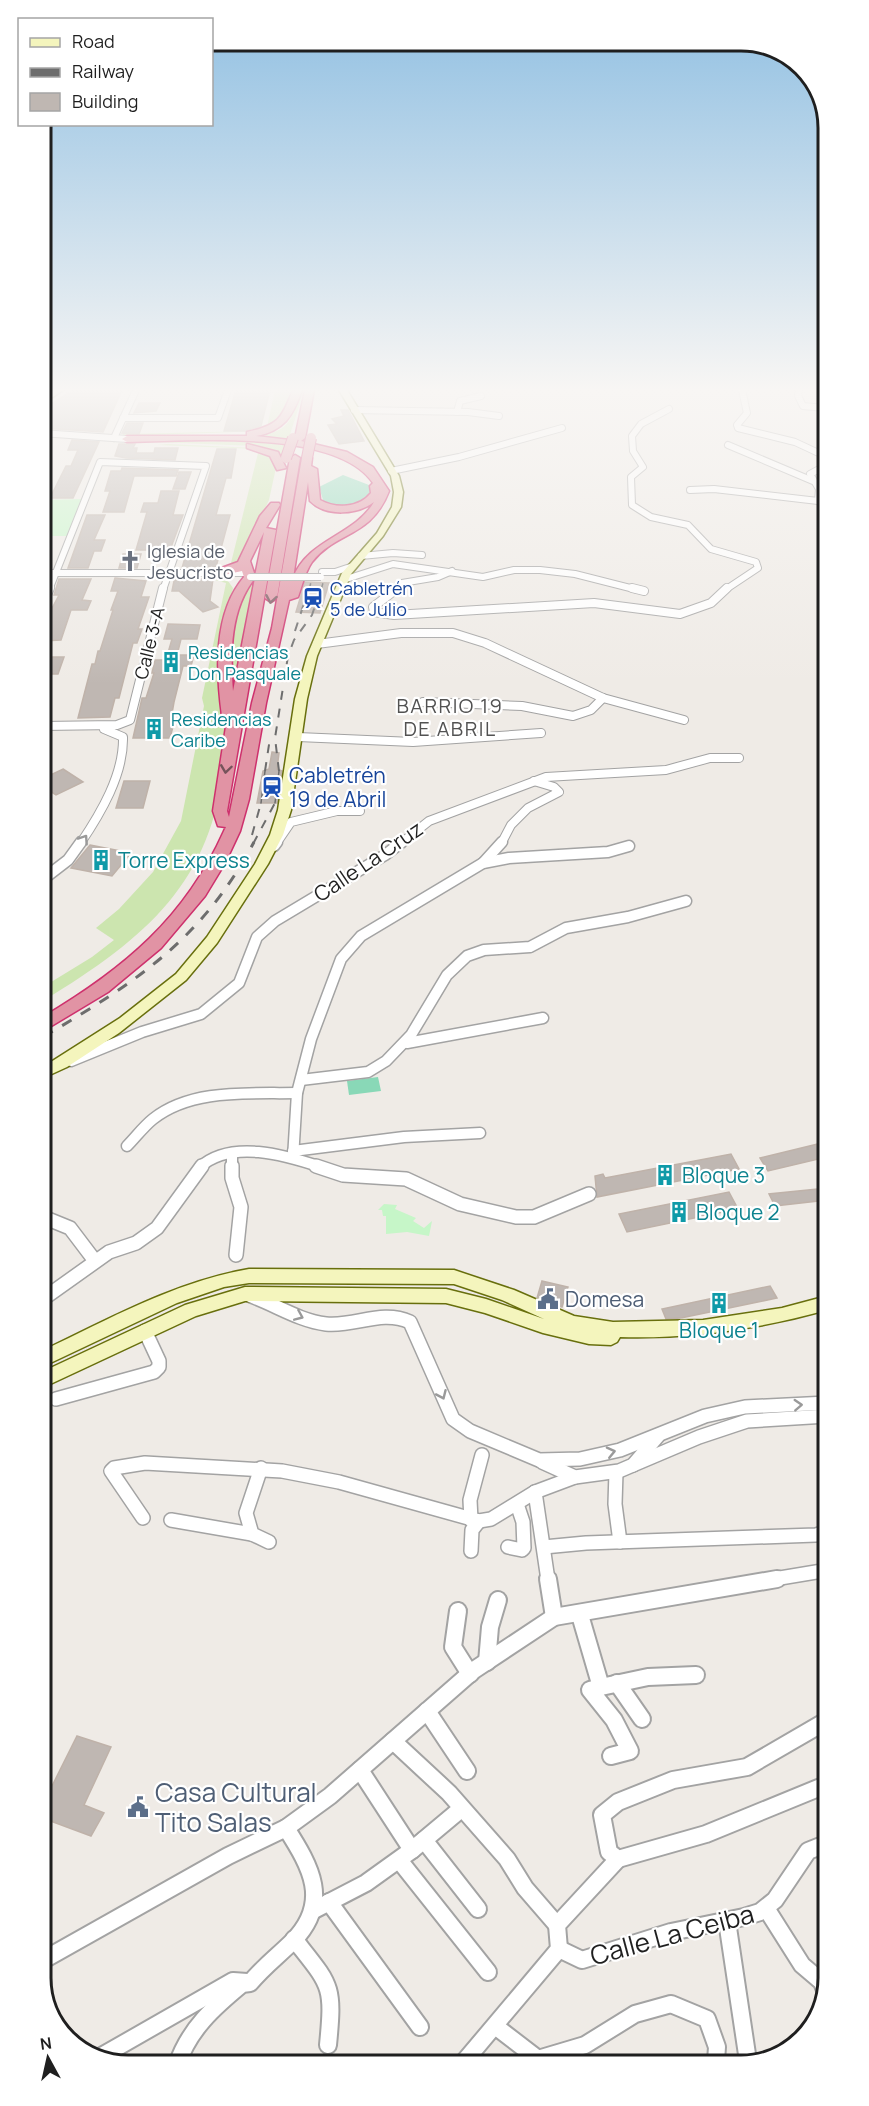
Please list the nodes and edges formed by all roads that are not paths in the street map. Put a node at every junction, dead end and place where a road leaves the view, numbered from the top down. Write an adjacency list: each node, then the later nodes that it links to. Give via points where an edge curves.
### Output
1 (92, 488): 19 (street, Calle 3-A)
2 (198, 488): 20 (street, Calle 3-A)
3 (283, 488): 13 (highway)
4 (291, 488): 40 (highway, one-way to 40, via 238,776)
5 (293, 488): 27 (highway)
6 (313, 488): 7 (highway, via 319,504 349,507 374,498)
7 (374, 488)
8 (383, 488): 27 (highway, via 379,505 369,517 310,558)
9 (400, 488): 15 (street, via 393,517)
10 (631, 488): 17 (street, via 632,506 651,517 688,525 711,549 756,562 758,568 732,583 711,603 680,614 594,603 394,615 374,612 402,584)
11 (690, 490): 12 (street, via 714,489)
12 (818, 501)
13 (275, 505): 16 (highway, via 266,516); 32 (highway)
14 (422, 555): 15 (street, via 393,553)
15 (357, 561): 22 (street); 23 (street)
16 (248, 571): 21 (highway, via 237,569); 22 (street, bridge); 25 (highway)
17 (452, 571): 23 (street, via 383,565); 26 (street, via 483,578 519,570 563,571)
18 (51, 575): 19 (street)
19 (55, 575): 20 (street); 24 (street)
20 (166, 575): 21 (street); 33 (street, Calle 3-A, via 130,720)
21 (217, 575): 25 (highway, via 231,581)
22 (321, 575): 23 (street)
23 (342, 582): 28 (street)
24 (51, 585)
25 (237, 590): 32 (highway, via 226,658)
26 (644, 591)
27 (275, 640): 48 (highway, via 259,703 248,772 236,816 211,876 185,915 154,946 91,996)
28 (317, 644): 29 (street, via 401,633 453,633 485,643); 36 (street, via 303,688)
29 (603, 698): 30 (street, via 591,710 573,716 522,706); 31 (street)
30 (423, 702)
31 (684, 720)
32 (232, 726): 40 (highway, one-way to 40, via 220,811)
33 (51, 727)
34 (51, 727): 44 (street, one-way to 34, via 68,861 96,820 118,768 124,742 118,733 103,729)
35 (541, 733): 36 (street, via 413,742)
36 (298, 737): 42 (street, via 287,800)
37 (739, 758): 38 (street, Calle La Cruz, via 710,758 666,770)
38 (534, 781): 43 (street, via 559,792 528,808); 51 (street, Calle La Cruz, via 429,821 385,855 275,921 257,938 239,984 201,1014 142,1032)
39 (360, 811): 42 (street, via 337,811 291,822 279,843)
40 (223, 823): 46 (highway, via 203,870 166,918 103,974)
41 (629, 846): 43 (street, via 608,852 509,858)
42 (269, 850): 50 (street, via 213,938 182,976 111,1032)
43 (483, 864): 52 (street, via 361,936 341,958 311,1039)
44 (51, 873)
45 (686, 901): 49 (street, via 663,904 621,919 568,927 532,947 471,952 440,985)
46 (51, 1006)
47 (543, 1018): 49 (street, via 435,1041)
48 (51, 1020)
49 (407, 1042): 52 (street, via 368,1072)
50 (51, 1069)
51 (51, 1069)
52 (301, 1080): 53 (street)
53 (297, 1093): 55 (street, via 181,1103 154,1118); 57 (street)
54 (480, 1133): 57 (street, via 405,1137)
55 (127, 1146)
56 (232, 1153): 57 (street); 60 (street, via 232,1178 241,1207); 61 (street, via 210,1158 200,1166 157,1228 136,1243 109,1252)
57 (293, 1155): 58 (street, via 342,1175 406,1179 460,1204 516,1216 534,1217)
58 (589, 1194)
59 (51, 1220): 61 (street, via 70,1228)
60 (236, 1255)
61 (95, 1262): 62 (street)
62 (51, 1293)
63 (245, 1294): 66 (street, via 446,1296 543,1326); 67 (street, via 191,1310); 76 (street, one-way to 76, via 307,1320 328,1324 350,1324 388,1314 403,1318 410,1322 453,1419 470,1431)
64 (818, 1305): 66 (street, via 703,1327)
65 (818, 1315): 66 (street, via 725,1332 631,1340)
66 (570, 1327): 68 (street, via 508,1295 454,1277 249,1276 188,1292); 69 (street, via 472,1291 260,1284 228,1288 170,1310)
67 (145, 1331): 70 (street); 71 (street, via 159,1361 154,1372)
68 (51, 1355)
69 (51, 1367)
70 (51, 1376)
71 (56, 1399)
72 (818, 1403): 74 (street, one-way to 72, via 705,1416 745,1407)
73 (818, 1417): 77 (street, via 747,1422)
74 (659, 1434): 76 (street, one-way to 74, via 580,1459 620,1450); 77 (street)
75 (482, 1455): 85 (street, via 470,1500)
76 (539, 1461): 80 (street)
77 (633, 1465): 79 (street)
78 (261, 1468): 83 (street, via 146,1463 114,1468 111,1471); 85 (street, via 339,1482); 86 (street, via 246,1513)
79 (616, 1472): 80 (street); 89 (street)
80 (575, 1477): 81 (street)
81 (535, 1492): 82 (street); 91 (street)
82 (517, 1504): 85 (street, via 491,1519); 90 (street, via 523,1522 524,1548)
83 (143, 1518)
84 (171, 1520): 86 (street)
85 (475, 1520): 92 (street)
86 (252, 1534): 88 (street)
87 (818, 1534): 89 (street)
88 (269, 1542)
89 (620, 1542): 91 (street)
90 (508, 1547)
91 (544, 1547): 97 (street)
92 (471, 1551)
93 (818, 1572): 96 (street, via 640,1600)
94 (498, 1600): 98 (street, via 490,1627)
95 (458, 1611): 99 (street, via 453,1647)
96 (580, 1615): 97 (street); 102 (street)
97 (554, 1617): 98 (street)
98 (487, 1662): 99 (street)
99 (470, 1674): 103 (street)
100 (696, 1675): 101 (street, via 664,1674)
101 (617, 1683): 102 (street); 104 (street)
102 (601, 1687): 107 (street, via 590,1690 614,1720 630,1750)
103 (427, 1711): 106 (street); 109 (street)
104 (642, 1719)
105 (818, 1726): 115 (street, via 747,1767 673,1780 618,1802 602,1815 609,1852)
106 (393, 1741): 108 (street); 111 (street)
107 (611, 1756)
108 (360, 1770): 112 (street); 114 (street)
109 (467, 1771)
110 (818, 1788): 115 (street, via 706,1834)
111 (461, 1809): 114 (street); 120 (street, via 507,1859 525,1888)
112 (286, 1828): 116 (street, via 309,1863); 123 (street, via 228,1856)
113 (818, 1847): 117 (street, Calle La Ceiba, via 808,1851 782,1893)
114 (411, 1850): 116 (street, via 366,1883); 118 (street); 124 (street)
115 (618, 1859): 120 (street)
116 (321, 1906): 121 (street); 128 (street)
117 (766, 1908): 119 (street, Calle La Ceiba); 125 (street, via 802,1965)
118 (478, 1909)
119 (727, 1921): 122 (street, Calle La Ceiba, via 702,1924 582,1960); 131 (street)
120 (557, 1925): 122 (street)
121 (294, 1939): 126 (street); 129 (street, via 328,1982 332,2005)
122 (559, 1949): 127 (street)
123 (51, 1956)
124 (488, 1972)
125 (818, 1979)
126 (250, 1983): 130 (street, via 233,1981); 132 (street, via 242,1984 199,2020)
127 (495, 2026): 133 (street); 134 (street)
128 (420, 2027)
129 (328, 2045)
130 (108, 2052)
131 (747, 2054)
132 (179, 2055)
133 (470, 2055)
134 (533, 2055)
135 (551, 2055): 136 (street, via 585,2045 634,2014 671,2004 707,2019)
136 (716, 2055)

